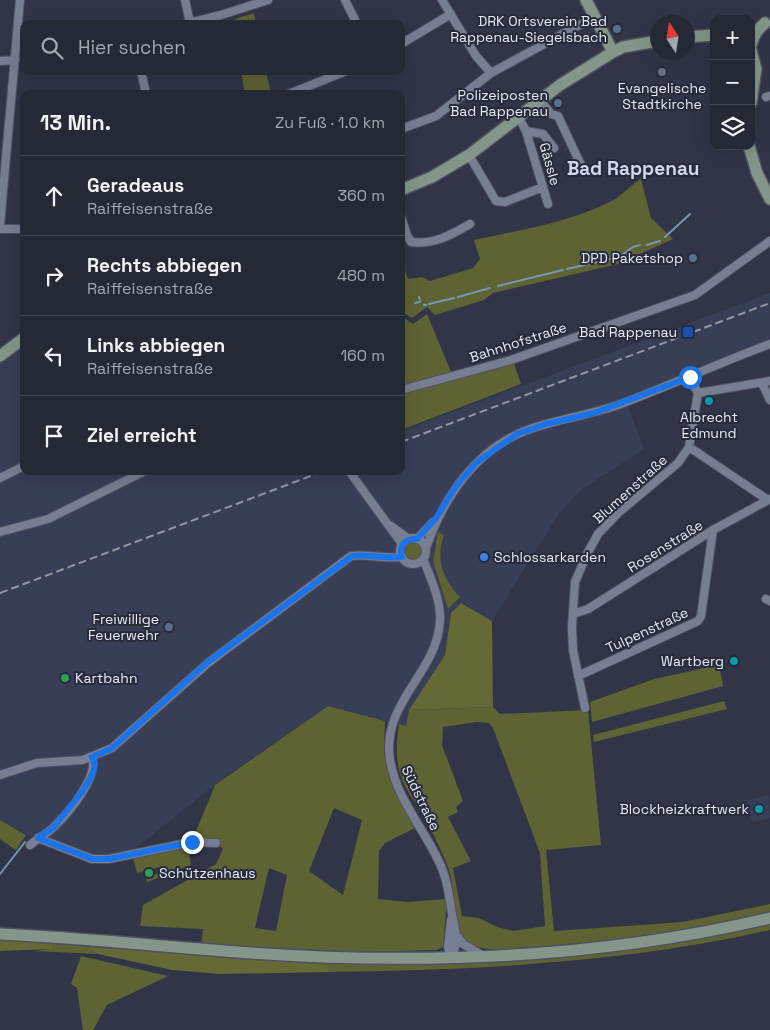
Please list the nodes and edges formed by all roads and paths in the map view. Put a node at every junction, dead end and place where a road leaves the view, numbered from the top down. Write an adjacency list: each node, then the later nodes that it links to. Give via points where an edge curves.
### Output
1 (20, 0): 23 (street)
2 (185, 0): 9 (street)
3 (268, 0): 10 (street)
4 (345, 0): 11 (street)
5 (442, 0): 7 (street)
6 (586, 0): 8 (main road)
7 (451, 14): 21 (street); 28 (street)
8 (594, 17): 16 (main road); 28 (street)
9 (187, 20)
10 (198, 20)
11 (355, 20)
12 (768, 22): 13 (main road); 14 (main road)
13 (755, 26)
14 (755, 35)
15 (710, 36): 17 (main road)
16 (604, 37): 18 (main road, via 619,43); 25 (main road)
17 (695, 40)
18 (650, 41)
19 (695, 41): 20 (main road)
20 (710, 41)
21 (405, 42)
22 (650, 42): 25 (main road)
23 (20, 46): 27 (street)
24 (650, 48): 25 (main road)
25 (613, 52): 33 (main road)
26 (0, 60): 27 (street)
27 (15, 60): 47 (street)
28 (491, 74): 35 (street, via 436,116)
29 (142, 75): 31 (street)
30 (336, 75): 32 (street)
31 (145, 90)
32 (299, 90)
33 (540, 100): 34 (main road); 40 (street, via 551,114 558,116)
34 (518, 116): 36 (street, Gässle); 39 (main road)
35 (405, 128)
36 (526, 131): 37 (street, Gässle, via 543,134); 42 (street, Gässle)
37 (554, 148)
38 (751, 150): 41 (main road)
39 (469, 155): 42 (street, via 496,201 505,202); 43 (main road, via 432,178)
40 (581, 165)
41 (767, 186): 44 (main road)
42 (543, 187): 45 (street, Gässle)
43 (405, 188)
44 (770, 199)
45 (548, 204)
46 (470, 224): 49 (street, via 447,237 424,243 411,242)
47 (0, 227): 48 (street)
48 (20, 229)
49 (405, 229)
50 (770, 242): 56 (street, Bahnhofstraße, via 695,294 511,360)
51 (20, 341): 53 (main road)
52 (770, 344): 54 (street)
53 (0, 356)
54 (690, 377): 57 (street); 65 (street, via 594,413 517,434 471,469)
55 (766, 382): 57 (street); 58 (street)
56 (405, 389)
57 (698, 394): 59 (street, Blumenstraße)
58 (770, 400)
59 (689, 447): 64 (street); 74 (street, Blumenstraße, via 678,463 598,534 575,582)
60 (20, 468): 63 (street)
61 (137, 475): 67 (street, via 48,519)
62 (352, 475): 68 (street, via 385,522)
63 (0, 478)
64 (769, 499): 66 (street, Rosenstraße)
65 (436, 518): 68 (street); 69 (street)
66 (713, 530): 74 (street, Rosenstraße, via 588,609); 75 (street, Tulpenstraße, via 698,621)
67 (0, 532)
68 (409, 541): 69 (street); 70 (street, via 400,551)
69 (426, 548): 71 (street)
70 (402, 557): 72 (street, via 408,563); 77 (street, via 352,556 208,662 112,748)
71 (424, 559): 72 (street); 73 (street, Südstraße)
72 (416, 564): 73 (street, Südstraße)
73 (433, 584): 82 (street, Südstraße, via 440,620 438,634 434,649 395,716 389,742 390,760 403,797 441,865)
74 (573, 614): 75 (street, Blumenstraße, via 573,650)
75 (578, 676): 76 (street, Blumenstraße)
76 (585, 708)
77 (92, 757): 78 (street, via 37,763); 79 (street, via 95,765 82,792 54,827)
78 (0, 775)
79 (38, 838): 80 (street, via 92,859 192,842); 81 (street)
80 (216, 843)
81 (30, 845)
82 (452, 913): 85 (street, Südstraße); 86 (street, Südstraße)
83 (770, 918): 87 (main road, via 645,942)
84 (0, 934): 86 (main road, via 353,958 434,958)
85 (457, 936): 86 (street, Südstraße, via 456,950); 87 (street)
86 (449, 952): 87 (main road)
87 (482, 956)

